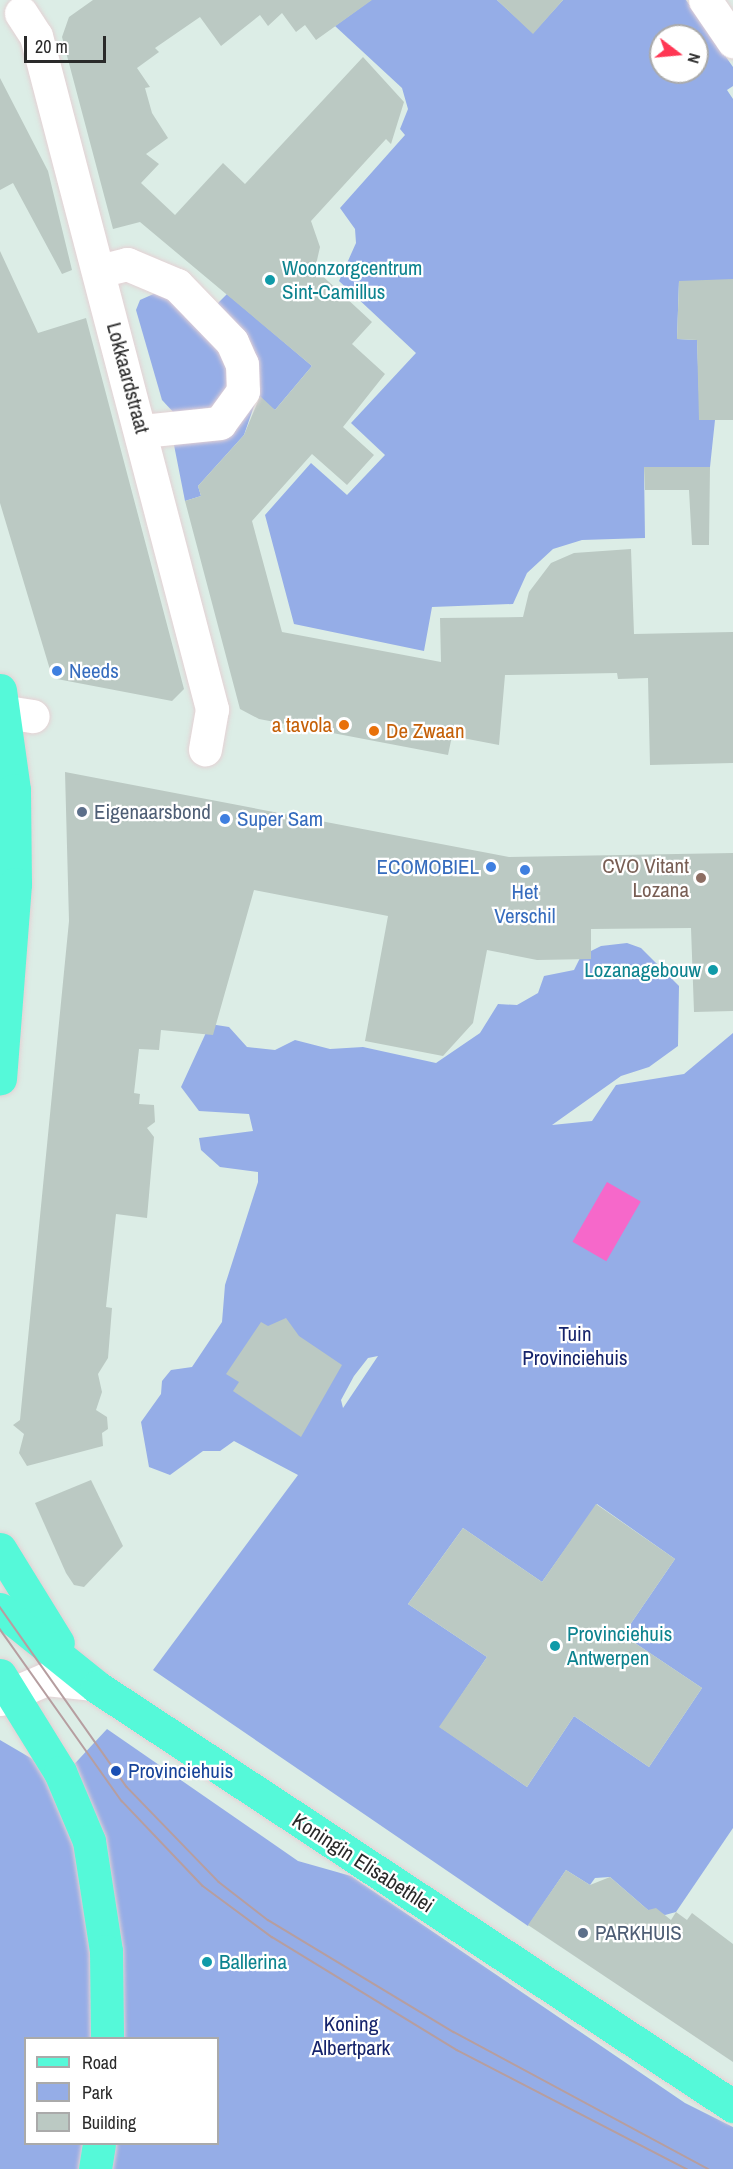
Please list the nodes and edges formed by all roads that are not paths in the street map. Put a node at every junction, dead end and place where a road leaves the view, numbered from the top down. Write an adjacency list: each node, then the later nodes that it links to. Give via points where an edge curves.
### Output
1 (705, 0): 3 (street)
2 (20, 13): 4 (street, Lokkaardstraat, via 36,36)
3 (733, 41)
4 (99, 271): 5 (street, Lokkaardstraat); 5 (street, via 128,264 177,285 232,342 242,364 243,391 220,423 209,429)
5 (142, 431): 7 (street, Lokkaardstraat, via 212,710)
6 (9, 707): 8 (main road, via 15,884)
7 (206, 749)
8 (0, 1078)
9 (0, 1549): 11 (main road, via 34,1609)
10 (0, 1609): 11 (main road, Koningin Elisabethlei)
11 (92, 1684): 12 (street, via 46,1679); 14 (main road, Koningin Elisabethlei)
12 (3, 1688): 13 (main road, via 60,1772 89,1841 103,1918)
13 (106, 2037)
14 (733, 2106)
15 (99, 2145): 16 (main road)
16 (95, 2169)

